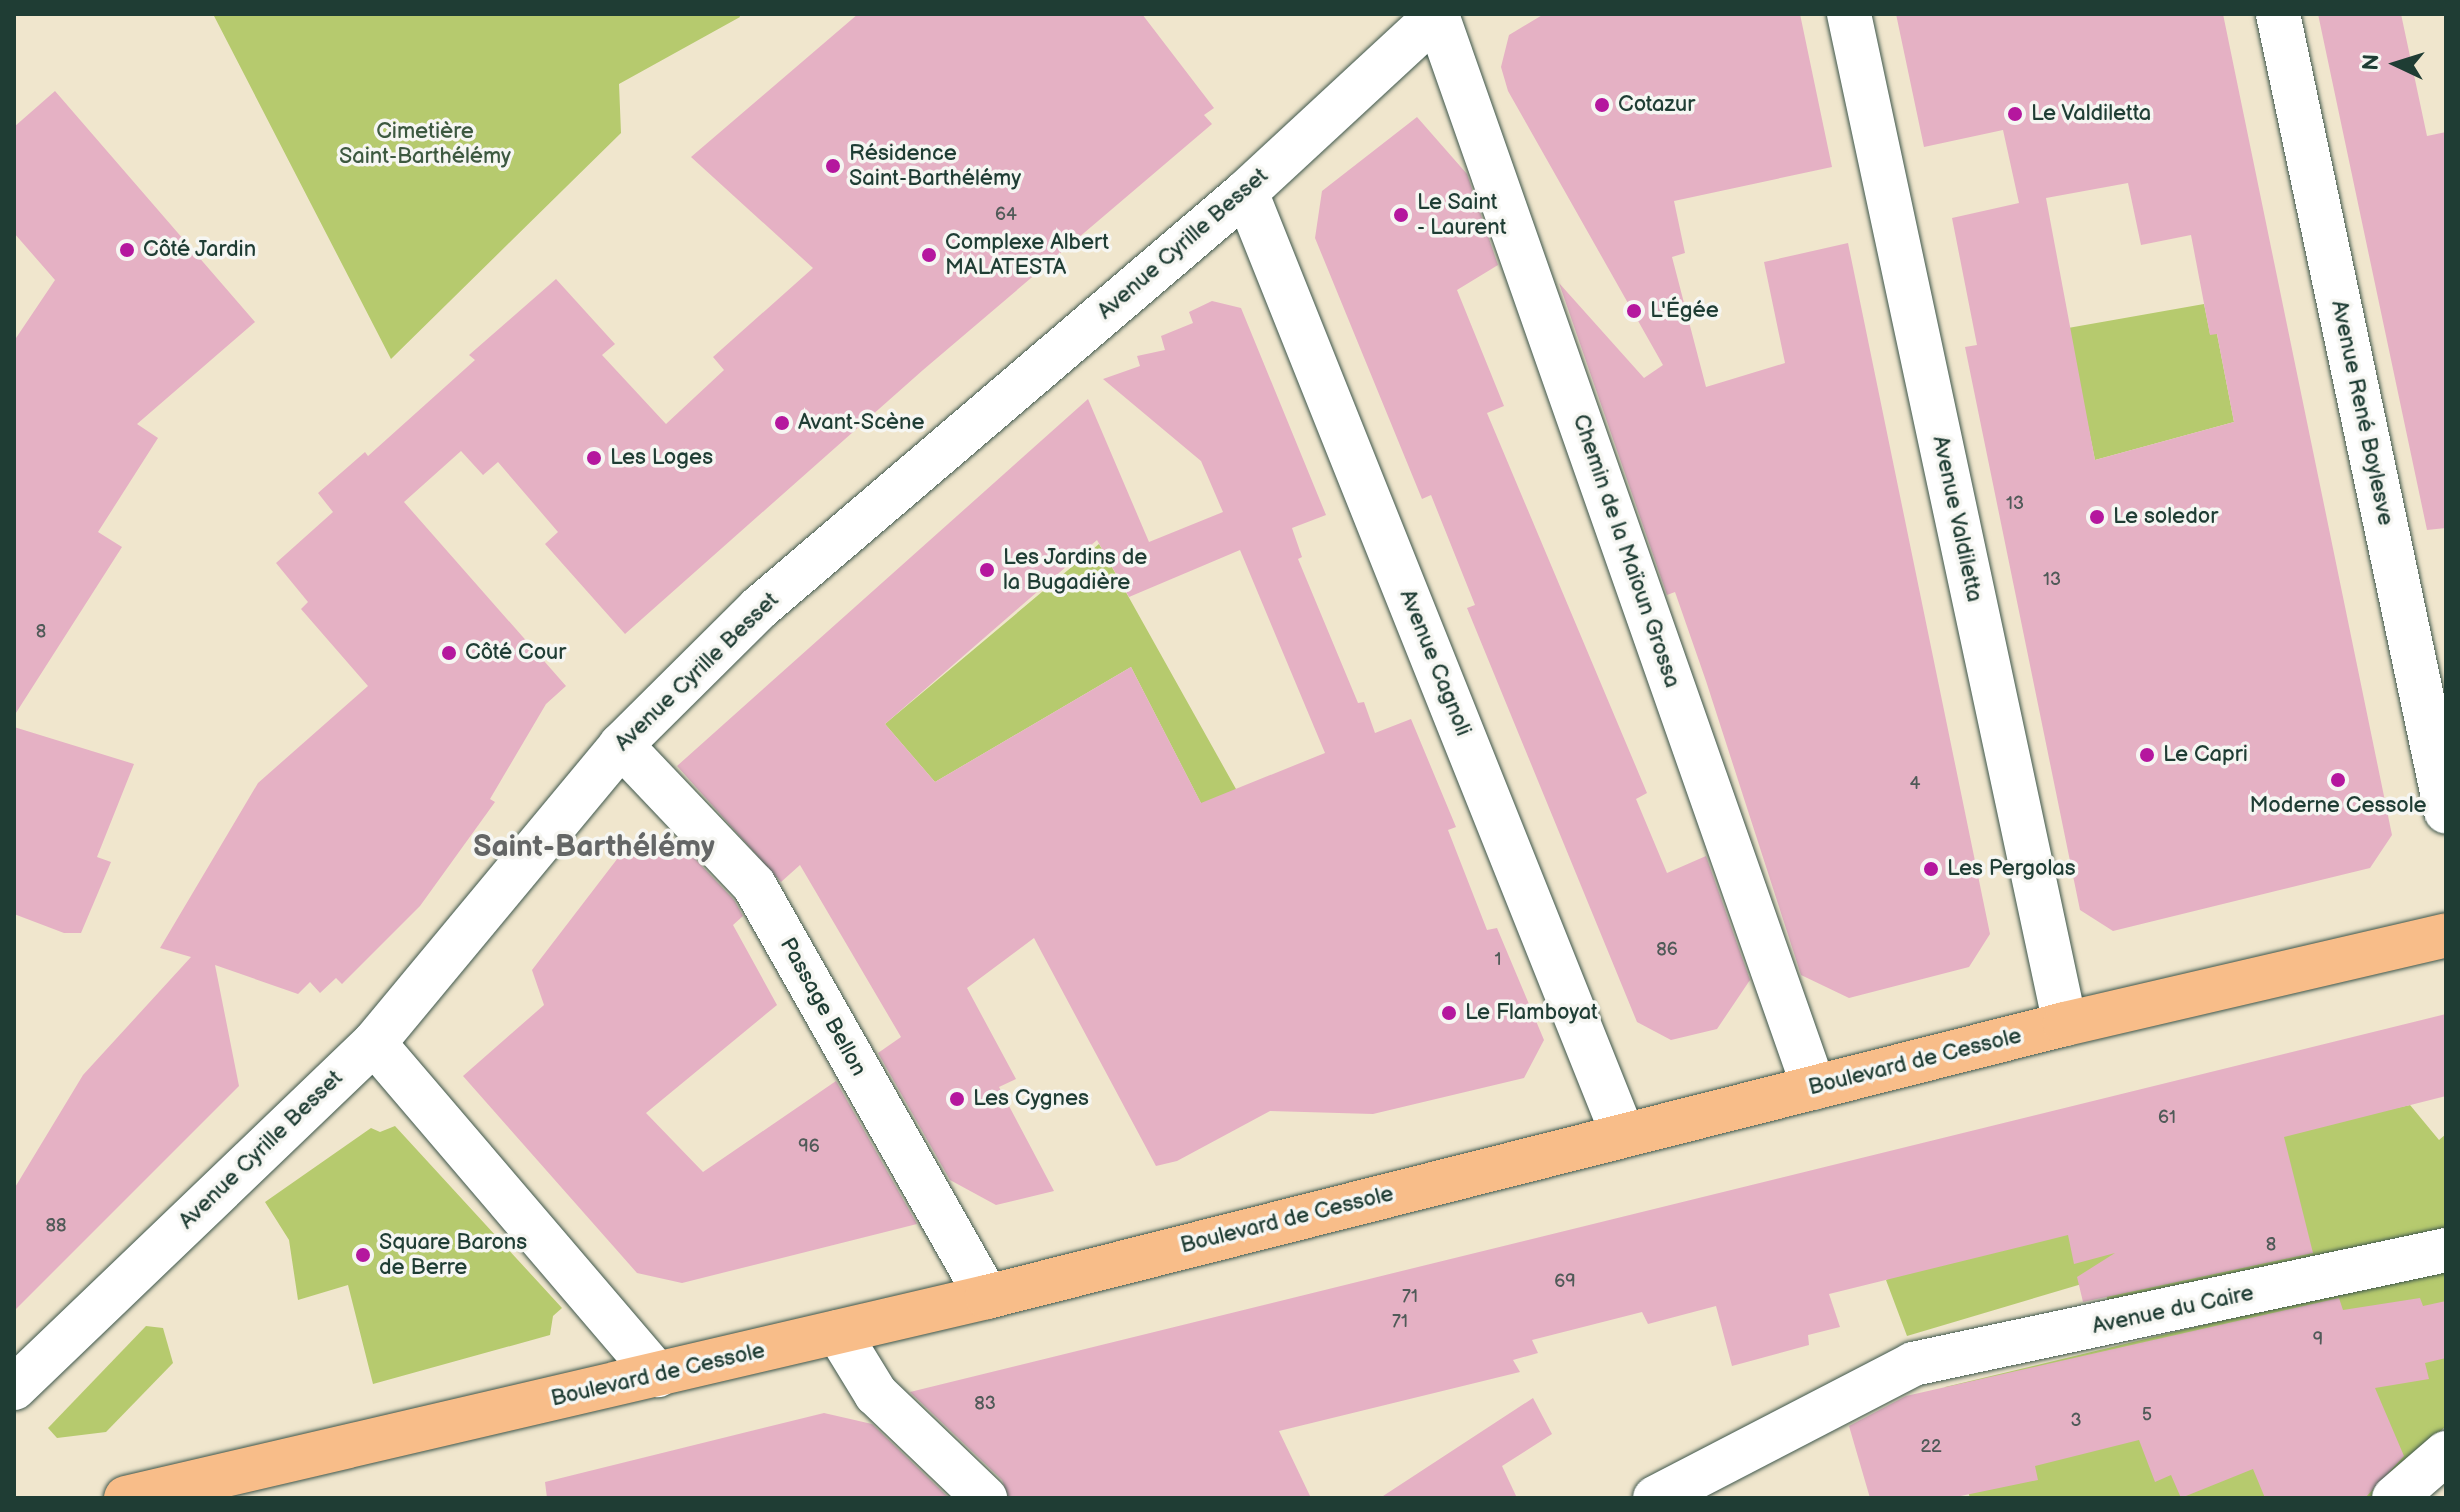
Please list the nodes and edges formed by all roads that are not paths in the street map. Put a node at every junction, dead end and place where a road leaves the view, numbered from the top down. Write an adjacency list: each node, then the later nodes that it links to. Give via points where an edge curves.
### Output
1 (1437, 14): 4 (street, Avenue Cyrille Besset); 10 (street, Chemin de la Maïoun Grossa)
2 (1849, 14): 8 (street, Avenue Valdiletta)
3 (2278, 14): 6 (street, Avenue René Boylesve)
4 (1246, 192): 5 (street, Avenue Cyrille Besset, via 759,608); 11 (street, Avenue Cagnoli)
5 (621, 745): 9 (street, Avenue Cyrille Besset); 13 (street, Passage Bellon, via 754,885)
6 (2446, 811)
7 (2446, 935): 8 (main road, Boulevard de Cessole)
8 (2065, 1024): 10 (main road, Boulevard de Cessole)
9 (374, 1043): 15 (street); 16 (street, Avenue Cyrille Besset)
10 (1814, 1088): 11 (main road, Boulevard de Cessole)
11 (1623, 1135): 13 (main road, Boulevard de Cessole)
12 (2446, 1250): 20 (street, Avenue du Caire, via 1900,1370)
13 (987, 1297): 14 (main road, Boulevard de Cessole)
14 (838, 1332): 15 (main road, Boulevard de Cessole); 19 (street, via 876,1394)
15 (658, 1375): 18 (main road, Boulevard de Cessole)
16 (14, 1388)
17 (2446, 1453): 21 (street)
18 (126, 1498)
19 (985, 1498)
20 (1655, 1498)
21 (2394, 1498)

